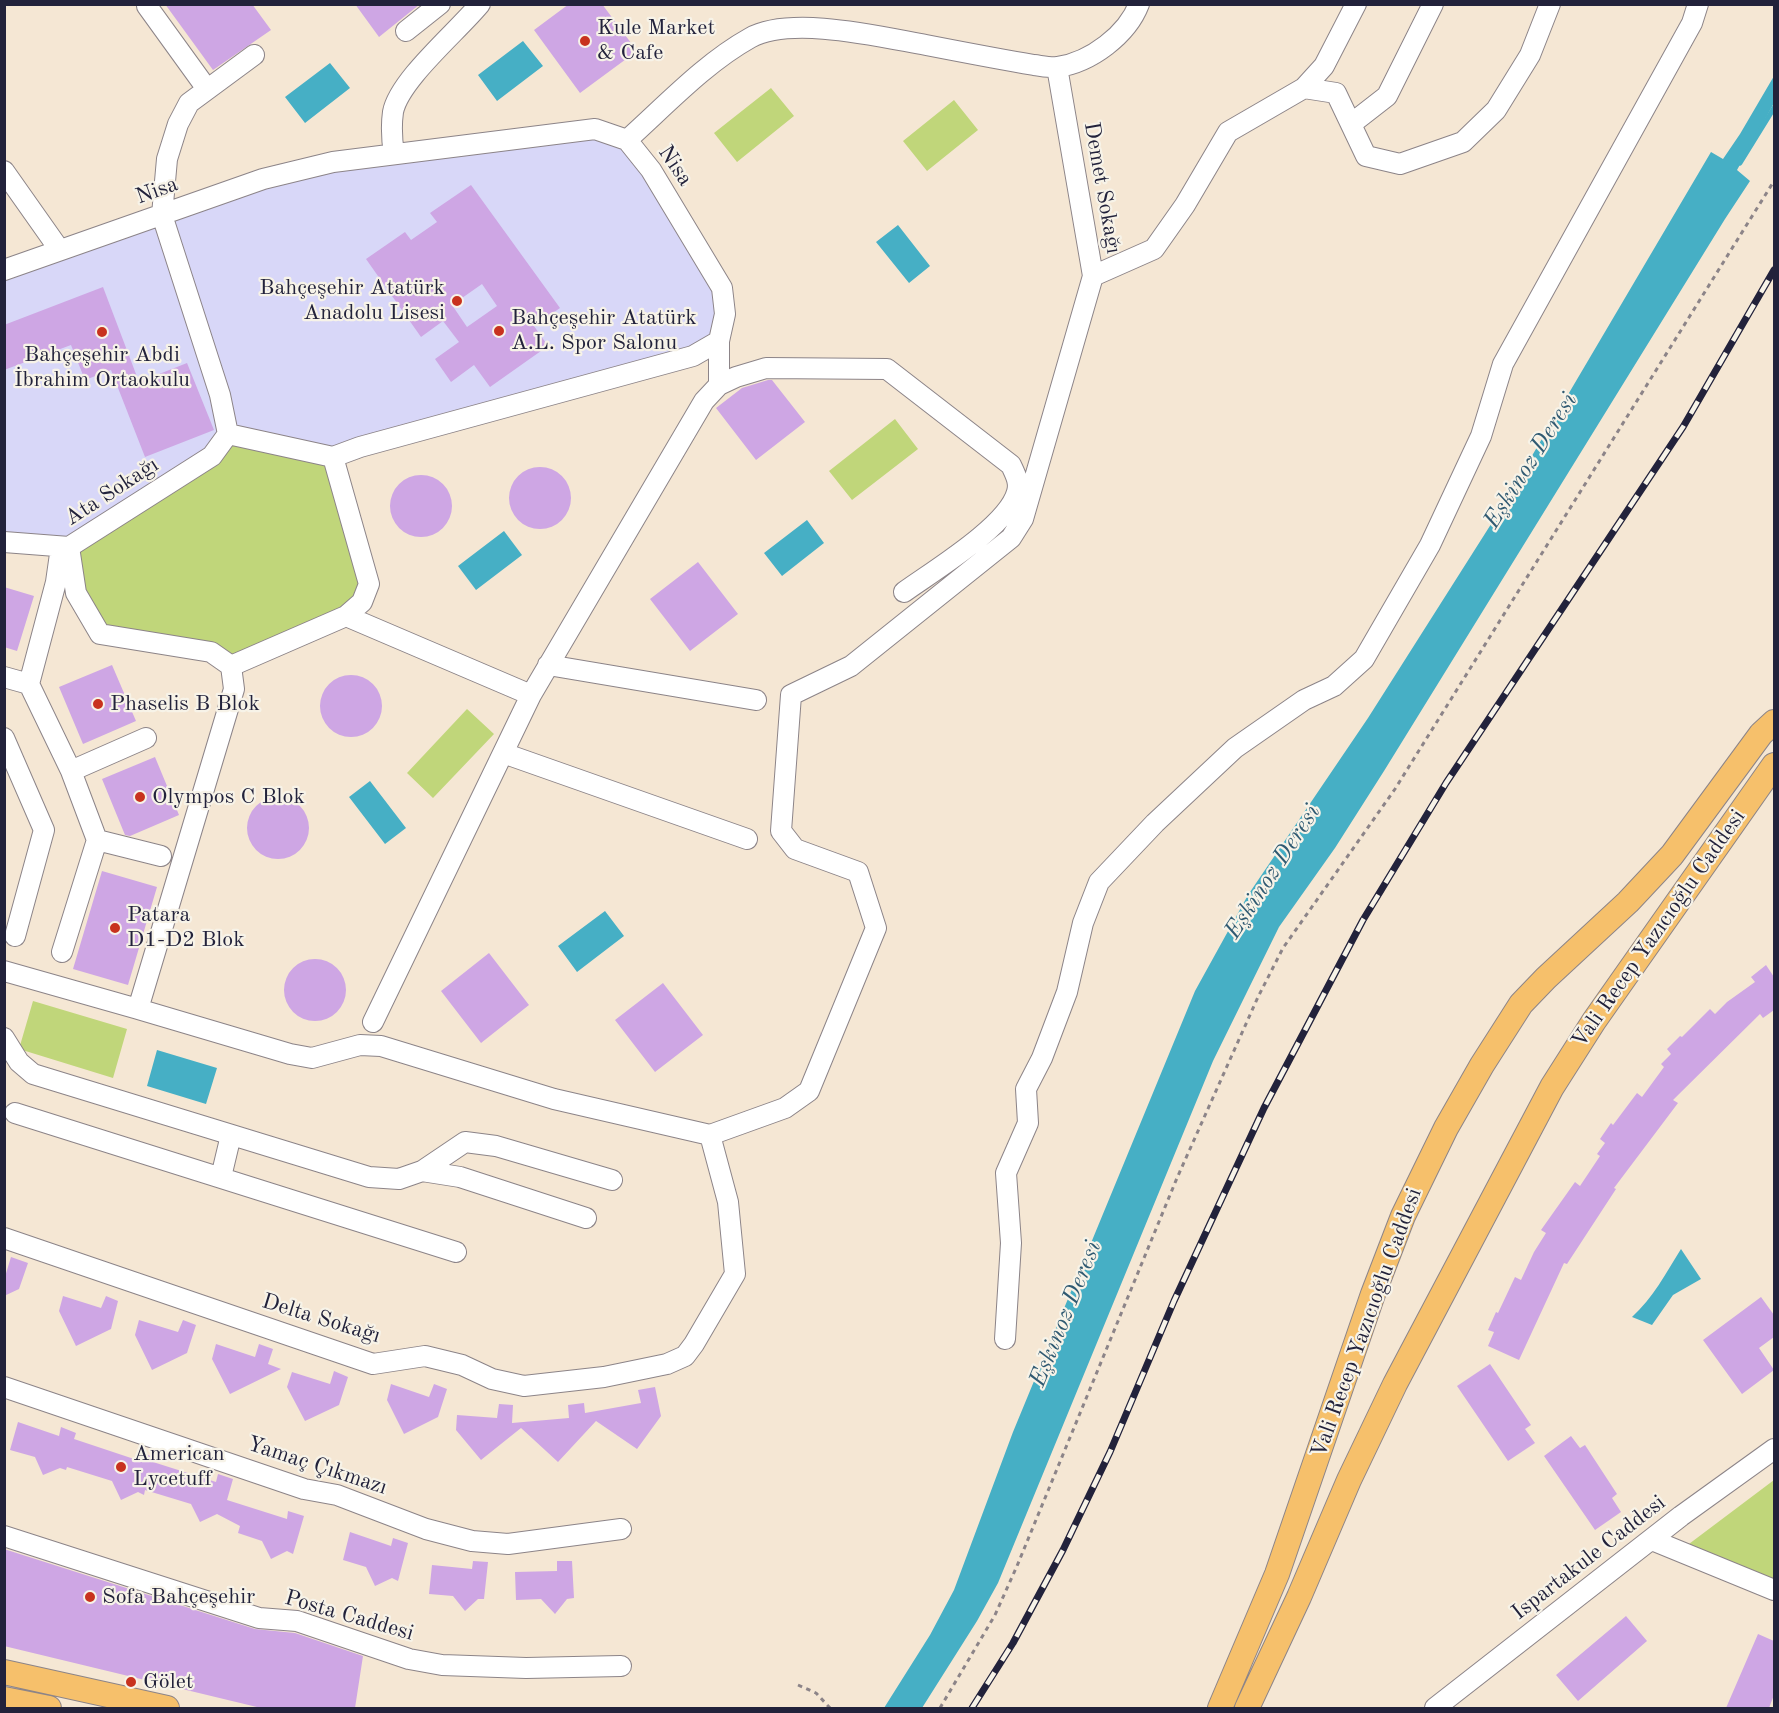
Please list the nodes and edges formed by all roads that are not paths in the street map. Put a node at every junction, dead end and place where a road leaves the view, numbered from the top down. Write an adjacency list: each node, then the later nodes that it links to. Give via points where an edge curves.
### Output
1 (440, 4): 9 (street)
2 (480, 4): 16 (street, via 405,85 393,111)
3 (1139, 4): 11 (street, via 1122,31 1102,49)
4 (1356, 4): 12 (street, Demet Sokağı, via 1324,66)
5 (1433, 4): 14 (street, via 1387,96)
6 (1550, 4): 14 (street, via 1530,55 1496,110 1463,142 1400,164 1366,156)
7 (1698, 4): 60 (street, via 1692,23 1503,364 1481,436 1430,545 1364,659 1334,686 1304,700 1235,748 1099,882 1083,923 1067,992 1026,1089 1028,1123 1006,1173 1011,1243)
8 (147, 6): 13 (street)
9 (406, 31)
10 (254, 55): 13 (street)
11 (1058, 67): 15 (street, via 860,33 780,29 752,37 717,61); 21 (street, Demet Sokağı)
12 (1304, 88): 14 (street, via 1336,93); 21 (street, Demet Sokağı, via 1227,132 1185,205 1154,249)
13 (207, 89): 18 (street, via 189,103 178,124 167,159)
14 (1351, 124)
15 (627, 140): 16 (street, Nisa, via 595,129); 22 (street, Nisa, via 651,170 722,288 725,314)
16 (394, 154): 18 (street, Nisa, via 333,162 263,179)
17 (4, 171): 19 (street)
18 (162, 215): 19 (street, Nisa); 24 (street, via 220,395)
19 (58, 249): 20 (street, Nisa)
20 (4, 270)
21 (1093, 276): 53 (street, via 1023,519 1011,538 851,666 791,695 781,831 795,849 858,872 876,928 809,1091 785,1108)
22 (718, 341): 23 (street, Nisa); 25 (street, via 693,356)
23 (719, 386): 28 (street, via 766,368 887,369 1011,465 1018,480 1008,509 991,528); 30 (street, via 704,401)
24 (228, 434): 25 (street); 27 (street, Ata Sokağı, via 213,456)
25 (333, 457): 29 (street, via 369,584 362,602)
26 (4, 542): 27 (street, Ata Sokağı)
27 (65, 547): 31 (street, via 76,593 100,634 211,652); 33 (street)
28 (904, 592)
29 (346, 616): 31 (street); 34 (street)
30 (548, 665): 34 (street); 35 (street)
31 (231, 666): 48 (street, via 234,689)
32 (4, 677): 33 (street)
33 (29, 684): 41 (street)
34 (531, 695): 39 (street)
35 (756, 700)
36 (1774, 722): 73 (main road, Vali Recep Yazıcıoğlu Caddesi, via 1761,734 1672,855 1521,1004 1446,1128 1403,1216 1277,1574)
37 (4, 738): 45 (street, via 44,830)
38 (146, 738): 41 (street)
39 (503, 753): 42 (street); 49 (street)
40 (1774, 765): 67 (main road, Vali Recep Yazıcıoğlu Caddesi, via 1552,1087 1395,1384)
41 (71, 771): 43 (street)
42 (747, 839)
43 (97, 840): 44 (street); 46 (street)
44 (161, 856)
45 (15, 936)
46 (62, 952)
47 (4, 971): 48 (street)
48 (138, 1009): 53 (street, via 312,1058 360,1045 381,1046 554,1099)
49 (373, 1022)
50 (4, 1038): 52 (street, via 19,1062 33,1074)
51 (15, 1113): 55 (street)
52 (231, 1135): 54 (street, via 369,1177 399,1179); 55 (street)
53 (710, 1135): 58 (street, Delta Sokağı, via 729,1202 735,1274 685,1356 667,1364 604,1377 524,1386 425,1356 373,1364)
54 (422, 1171): 56 (street, via 465,1142 474,1142); 57 (street, via 460,1176)
55 (221, 1177): 59 (street)
56 (612, 1180)
57 (586, 1218)
58 (4, 1238)
59 (456, 1252)
60 (1005, 1339)
61 (4, 1387): 63 (street, Yamaç Çıkmazı, via 472,1542 508,1544)
62 (1774, 1449): 65 (street, Ispartakule Caddesi)
63 (621, 1529)
64 (4, 1536): 68 (street, Posta Caddesi, via 259,1618 297,1622 409,1659 442,1665 516,1668)
65 (1652, 1540): 66 (street); 76 (street, Ispartakule Caddesi)
66 (1774, 1590)
67 (1276, 1648): 74 (main road, Vali Recep Yazıcıoğlu Caddesi); 75 (main road)
68 (621, 1666)
69 (7, 1673): 70 (street); 72 (main road)
70 (7, 1702): 71 (main road)
71 (49, 1708)
72 (167, 1708)
73 (1220, 1708)
74 (1247, 1708)
75 (1263, 1708)
76 (1435, 1708)

